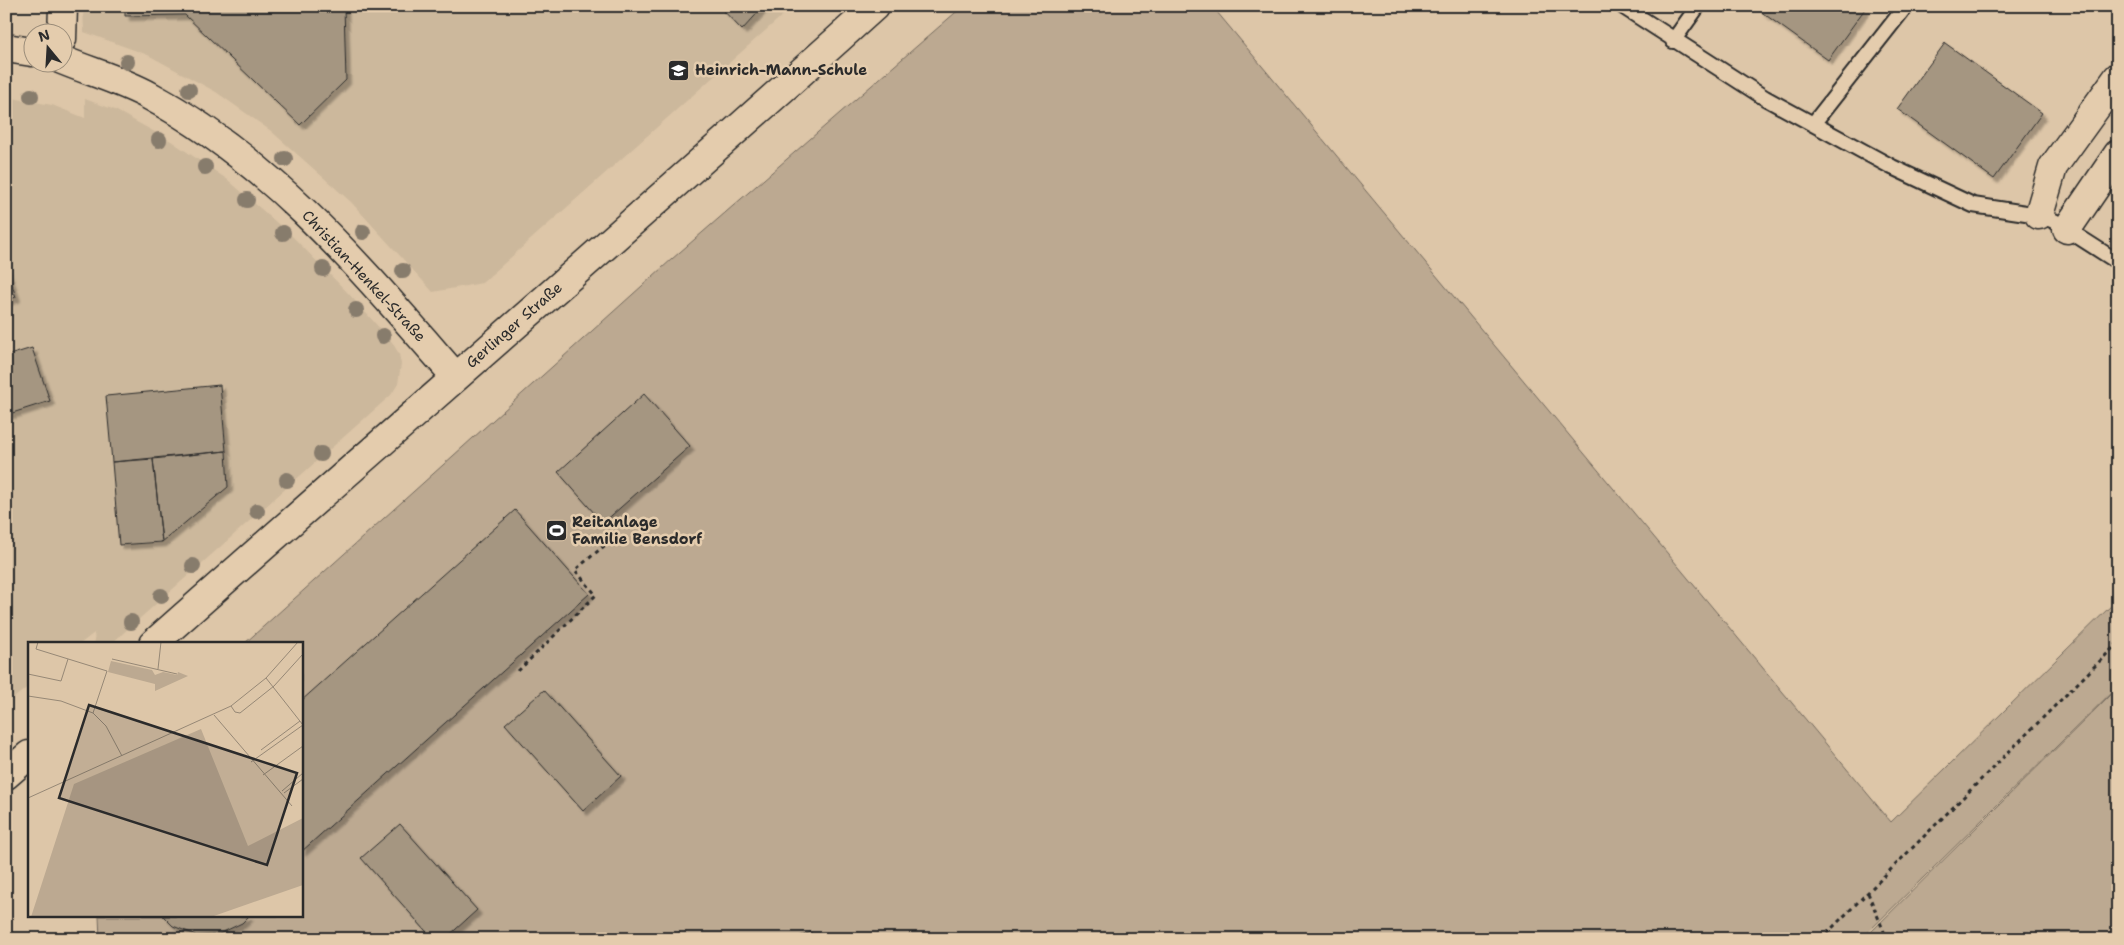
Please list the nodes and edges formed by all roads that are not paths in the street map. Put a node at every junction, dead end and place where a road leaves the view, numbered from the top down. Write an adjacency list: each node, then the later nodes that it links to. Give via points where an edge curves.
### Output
1 (64, 6): 6 (street)
2 (875, 6): 17 (street, Gerlinger Straße)
3 (1622, 6): 7 (lane)
4 (1698, 6): 7 (lane)
5 (1906, 6): 12 (lane)
6 (63, 22)
7 (1673, 41): 12 (lane)
8 (6, 48): 9 (street)
9 (22, 50)
10 (72, 64): 17 (street, Christian-Henkel-Straße, via 148,95 218,138 324,229)
11 (2118, 77): 14 (street, via 2053,168)
12 (1813, 124): 14 (lane, via 1892,167 1973,205)
13 (2118, 154): 15 (street)
14 (2039, 215): 15 (lane)
15 (2067, 228): 16 (lane)
16 (2118, 262)
17 (455, 376): 18 (street, Gerlinger Straße)
18 (155, 642)
19 (28, 756): 20 (street)
20 (6, 775)

